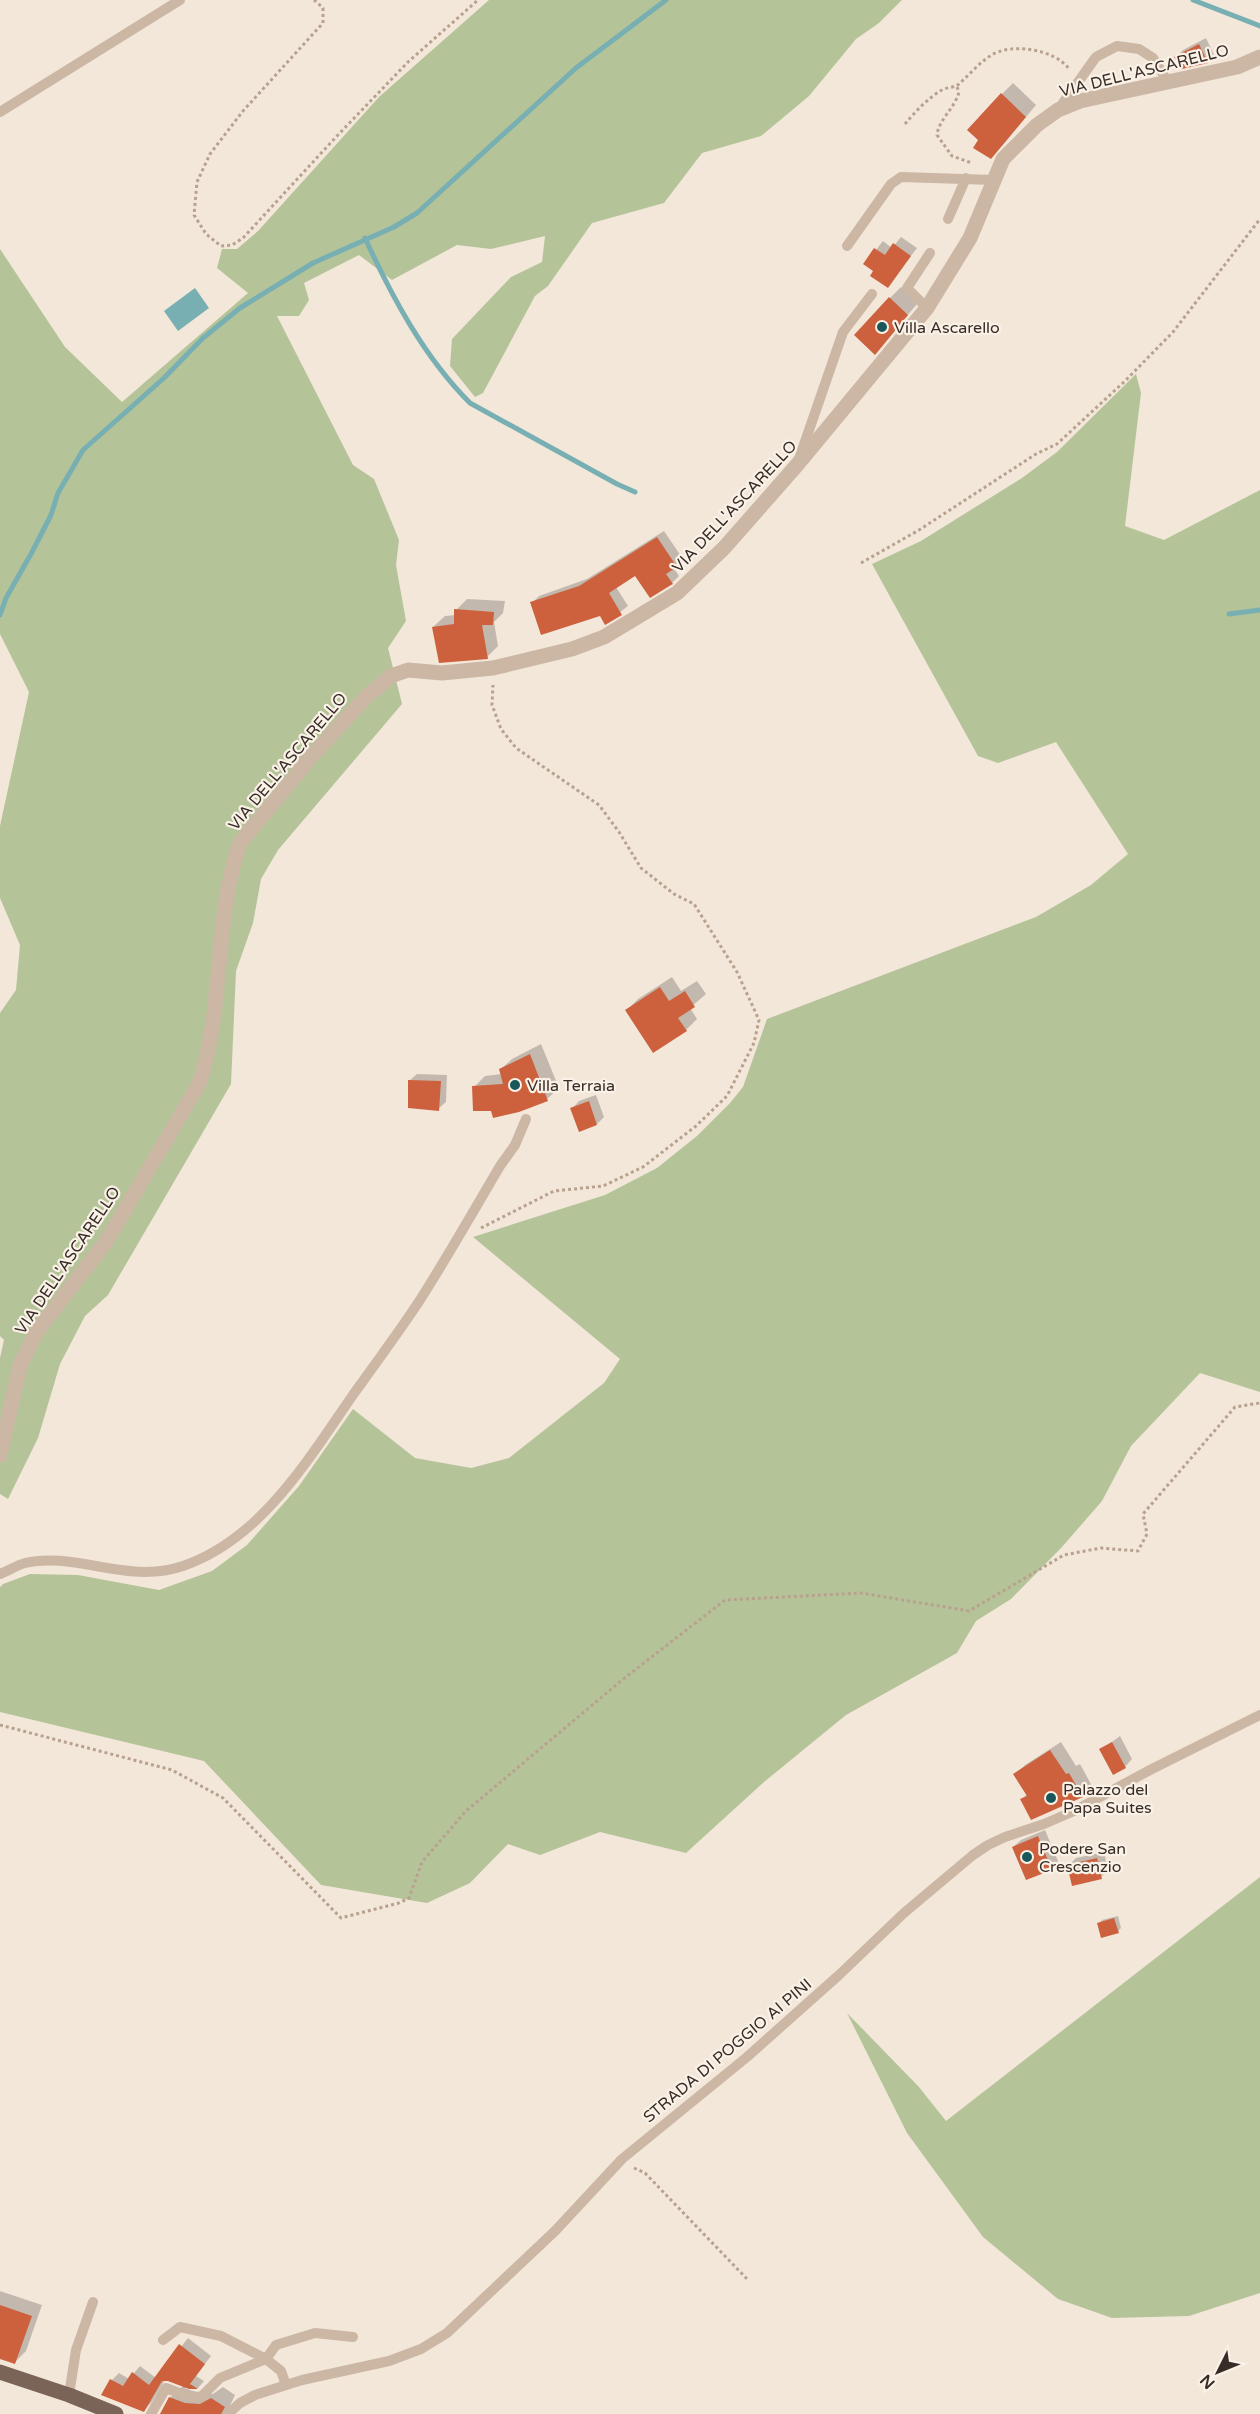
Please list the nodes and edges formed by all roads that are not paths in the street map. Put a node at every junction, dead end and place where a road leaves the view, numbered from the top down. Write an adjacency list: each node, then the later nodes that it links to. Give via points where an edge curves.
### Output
1 (180, 0): 5 (lane)
2 (1260, 57): 3 (street, VIA DELL'ASCARELLO)
3 (1168, 82): 4 (street, VIA DELL'ASCARELLO, via 1080,101); 4 (lane, via 1153,58 1139,49 1117,46 1096,57)
4 (1058, 110): 6 (street, VIA DELL'ASCARELLO, via 1027,133 1003,159)
5 (0, 112)
6 (995, 176): 7 (lane); 12 (street, VIA DELL'ASCARELLO, via 970,238)
7 (966, 178): 8 (lane); 9 (lane, via 902,177 891,184)
8 (948, 219)
9 (847, 246)
10 (930, 254): 12 (lane, via 907,288)
11 (872, 294): 13 (lane, via 843,332)
12 (927, 308): 13 (street, VIA DELL'ASCARELLO)
13 (797, 465): 15 (street, VIA DELL'ASCARELLO, via 724,548 677,593 604,637 493,668 408,670 391,676 366,697 309,759 240,843 227,889 206,1062 199,1084 106,1242 37,1331 20,1366)
14 (526, 1119): 16 (lane, via 515,1145 417,1304 294,1479 241,1534 204,1558 159,1573 46,1562 25,1563)
15 (0, 1455)
16 (0, 1574)
17 (1260, 1715): 23 (lane, STRADA DI POGGIO AI PINI, via 1066,1815 988,1845 904,1913 747,2057 619,2162 555,2231 447,2333 421,2349 389,2361)
18 (93, 2302): 24 (lane, via 76,2350)
19 (353, 2337): 21 (lane, via 315,2333 276,2345)
20 (163, 2340): 21 (lane, via 180,2327 221,2336)
21 (266, 2358): 23 (lane, via 281,2371); 26 (lane, via 220,2378 201,2397 187,2397 166,2388)
22 (0, 2372): 24 (main road)
23 (286, 2385): 27 (lane, STRADA DI POGGIO AI PINI, via 240,2403)
24 (69, 2395): 25 (main road)
25 (116, 2414)
26 (151, 2414)
27 (228, 2414)

